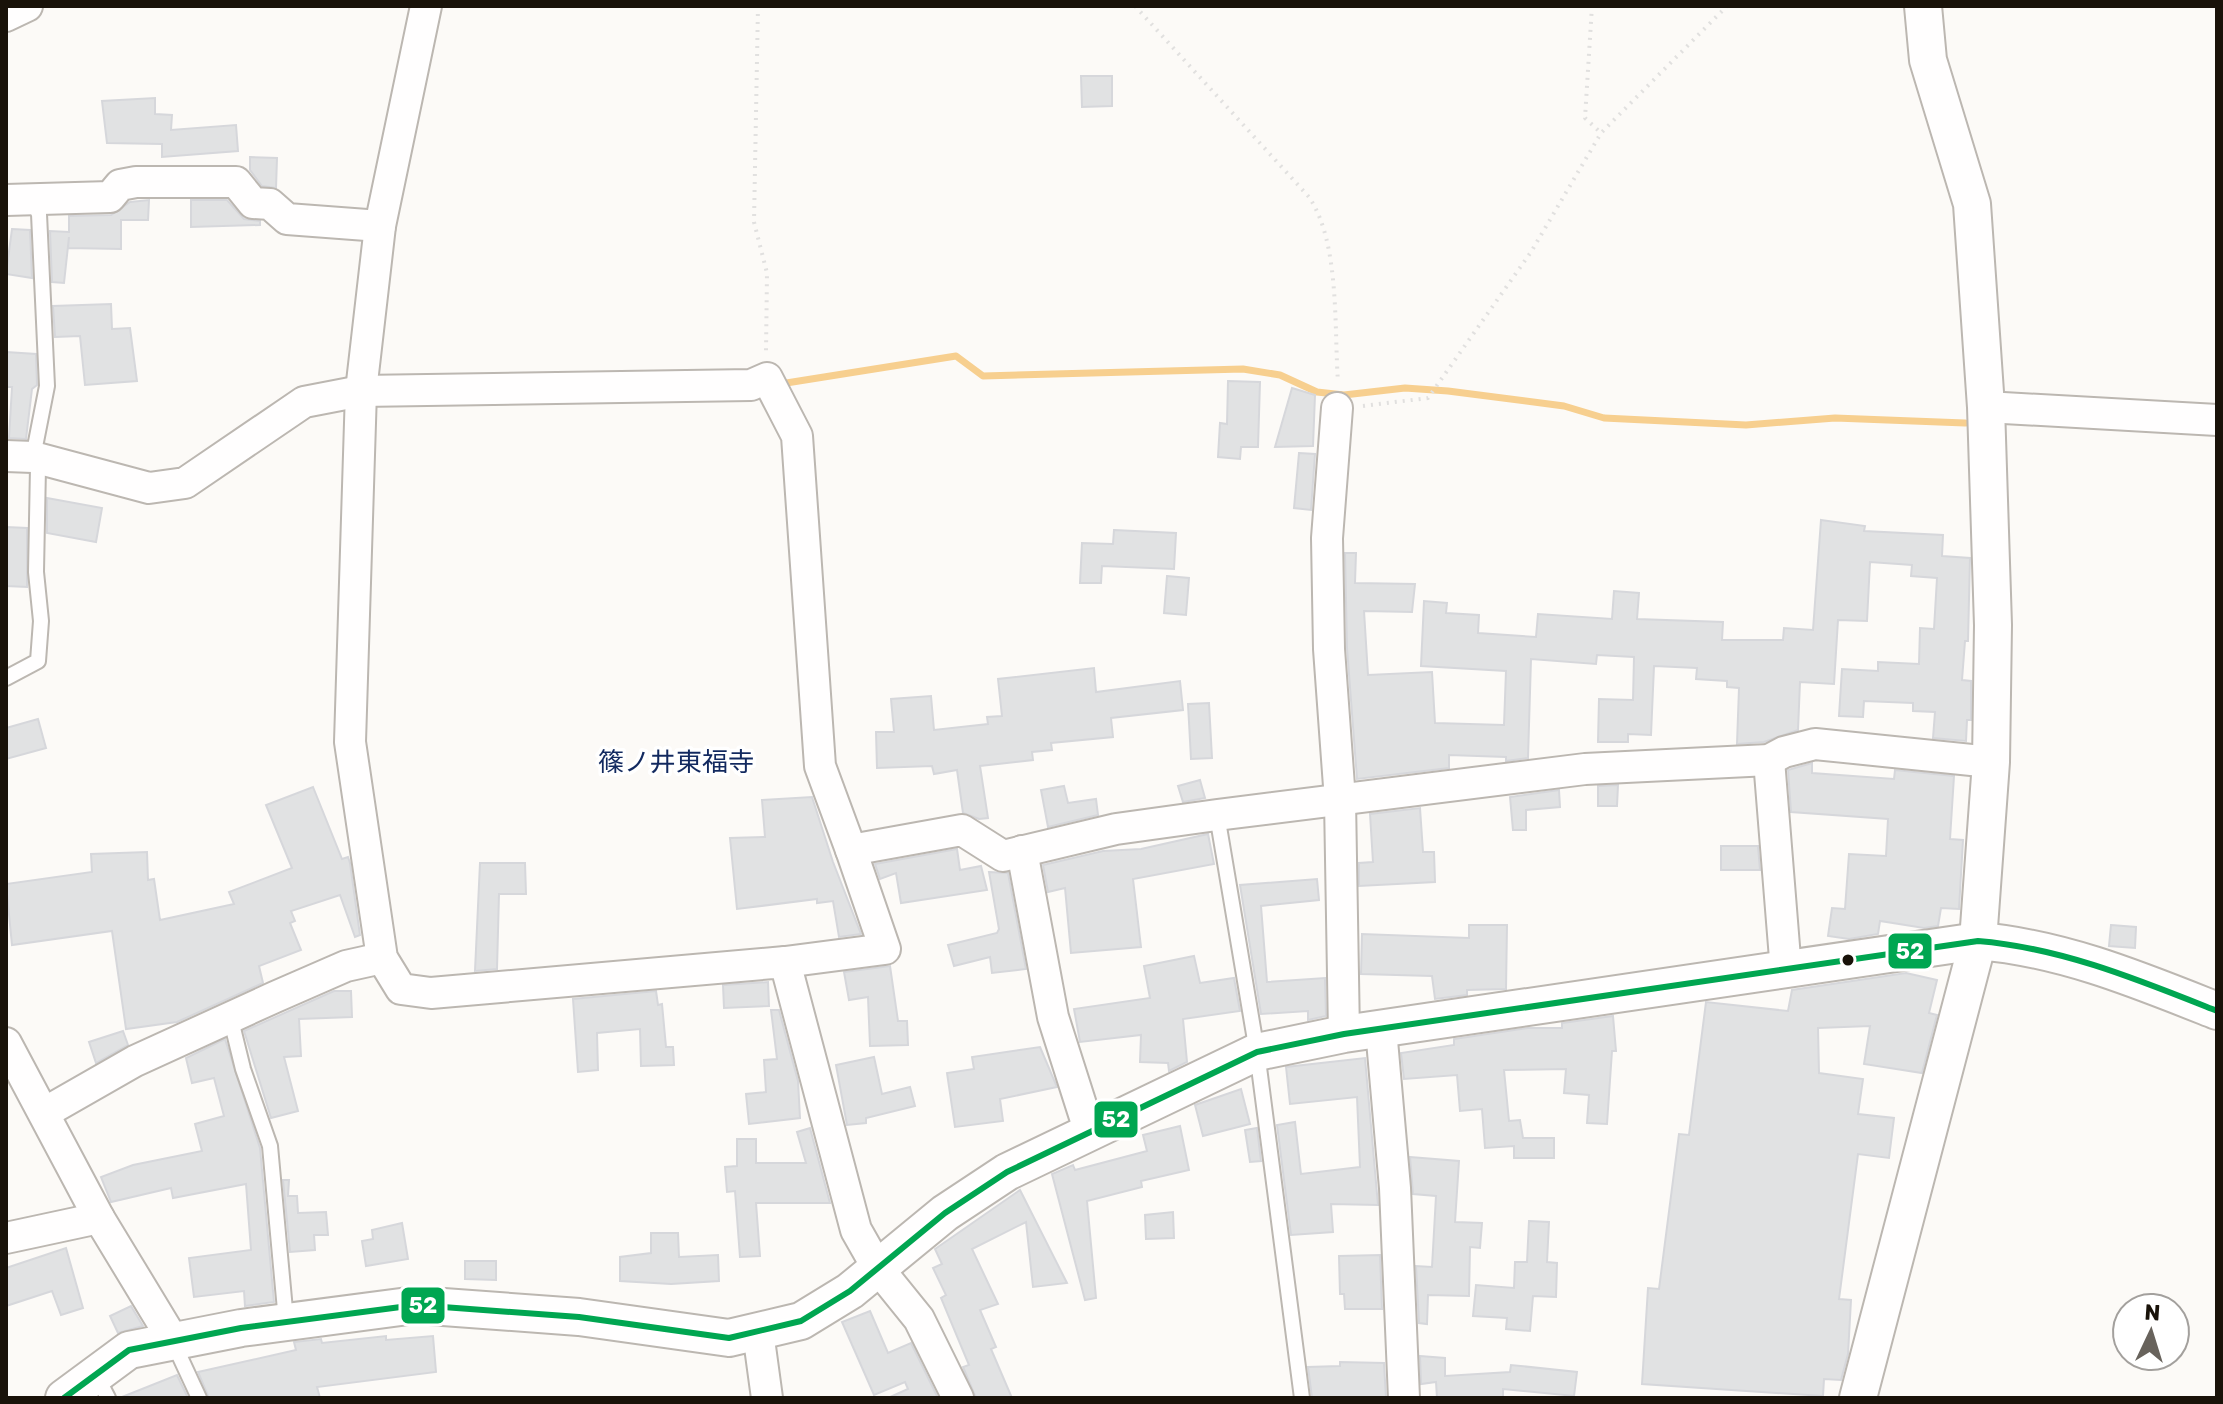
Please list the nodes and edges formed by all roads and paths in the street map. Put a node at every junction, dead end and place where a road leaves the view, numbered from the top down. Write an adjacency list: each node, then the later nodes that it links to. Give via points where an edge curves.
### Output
1 (27, 6): 8 (street)
2 (426, 6): 11 (street)
3 (758, 6): 12 (path, via 754,222 767,273)
4 (1135, 6): 14 (path, via 1321,215 1328,241)
5 (1592, 6): 9 (path, via 1585,118)
6 (1727, 6): 9 (path)
7 (1923, 6): 15 (street, via 1928,60 1972,204)
8 (6, 16)
9 (1601, 133): 14 (path, via 1531,252 1428,398)
10 (19, 200): 11 (street, via 110,197 120,185 136,182 236,182 253,203 270,204 287,219); 17 (lane, via 39,214 47,386)
11 (380, 226): 13 (street)
12 (767, 378): 13 (street, via 751,385); 23 (street, via 797,436 820,766)
13 (361, 391): 17 (street, via 304,402 185,483 149,488); 26 (street, via 350,742)
14 (1337, 396): 21 (street, via 1327,538)
15 (1986, 407): 16 (street); 20 (street)
16 (2217, 420)
17 (19, 456): 18 (lane, via 38,467 36,572 41,621 38,661)
18 (6, 678)
19 (1769, 760): 20 (street, via 1815,744); 21 (street, via 1585,769); 28 (street)
20 (1991, 762): 25 (street)
21 (1340, 800): 22 (street); 32 (street)
22 (1217, 815): 24 (street, via 1116,829); 34 (lane)
23 (851, 850): 24 (street, via 962,830 1003,856); 27 (street, via 885,949)
24 (1022, 851): 36 (street, via 1053,1017)
25 (1978, 941): 28 (street); 29 (street, via 2109,968); 50 (street)
26 (382, 958): 27 (street, via 401,989 431,993); 30 (street, via 346,966)
27 (785, 962): 39 (street, via 856,1230)
28 (1786, 971): 31 (street)
29 (2217, 1011)
30 (231, 1020): 35 (street, via 135,1061); 40 (lane, via 270,1146)
31 (1381, 1029): 32 (street); 49 (street, via 1395,1188)
32 (1344, 1034): 34 (street)
33 (6, 1043): 35 (street)
34 (1257, 1052): 36 (street); 48 (lane)
35 (44, 1113): 37 (street)
36 (1090, 1133): 39 (street, via 1007,1172)
37 (99, 1218): 38 (street); 42 (street)
38 (6, 1238)
39 (877, 1267): 41 (street, via 801,1321); 47 (street, via 919,1319)
40 (286, 1322): 41 (street, via 416,1305 579,1317 729,1338); 42 (street)
41 (758, 1332): 46 (street)
42 (173, 1340): 43 (street, via 129,1350); 45 (lane)
43 (102, 1386): 44 (street)
44 (64, 1398)
45 (199, 1398)
46 (767, 1398)
47 (958, 1398)
48 (1302, 1398)
49 (1404, 1398)
50 (1858, 1398)

